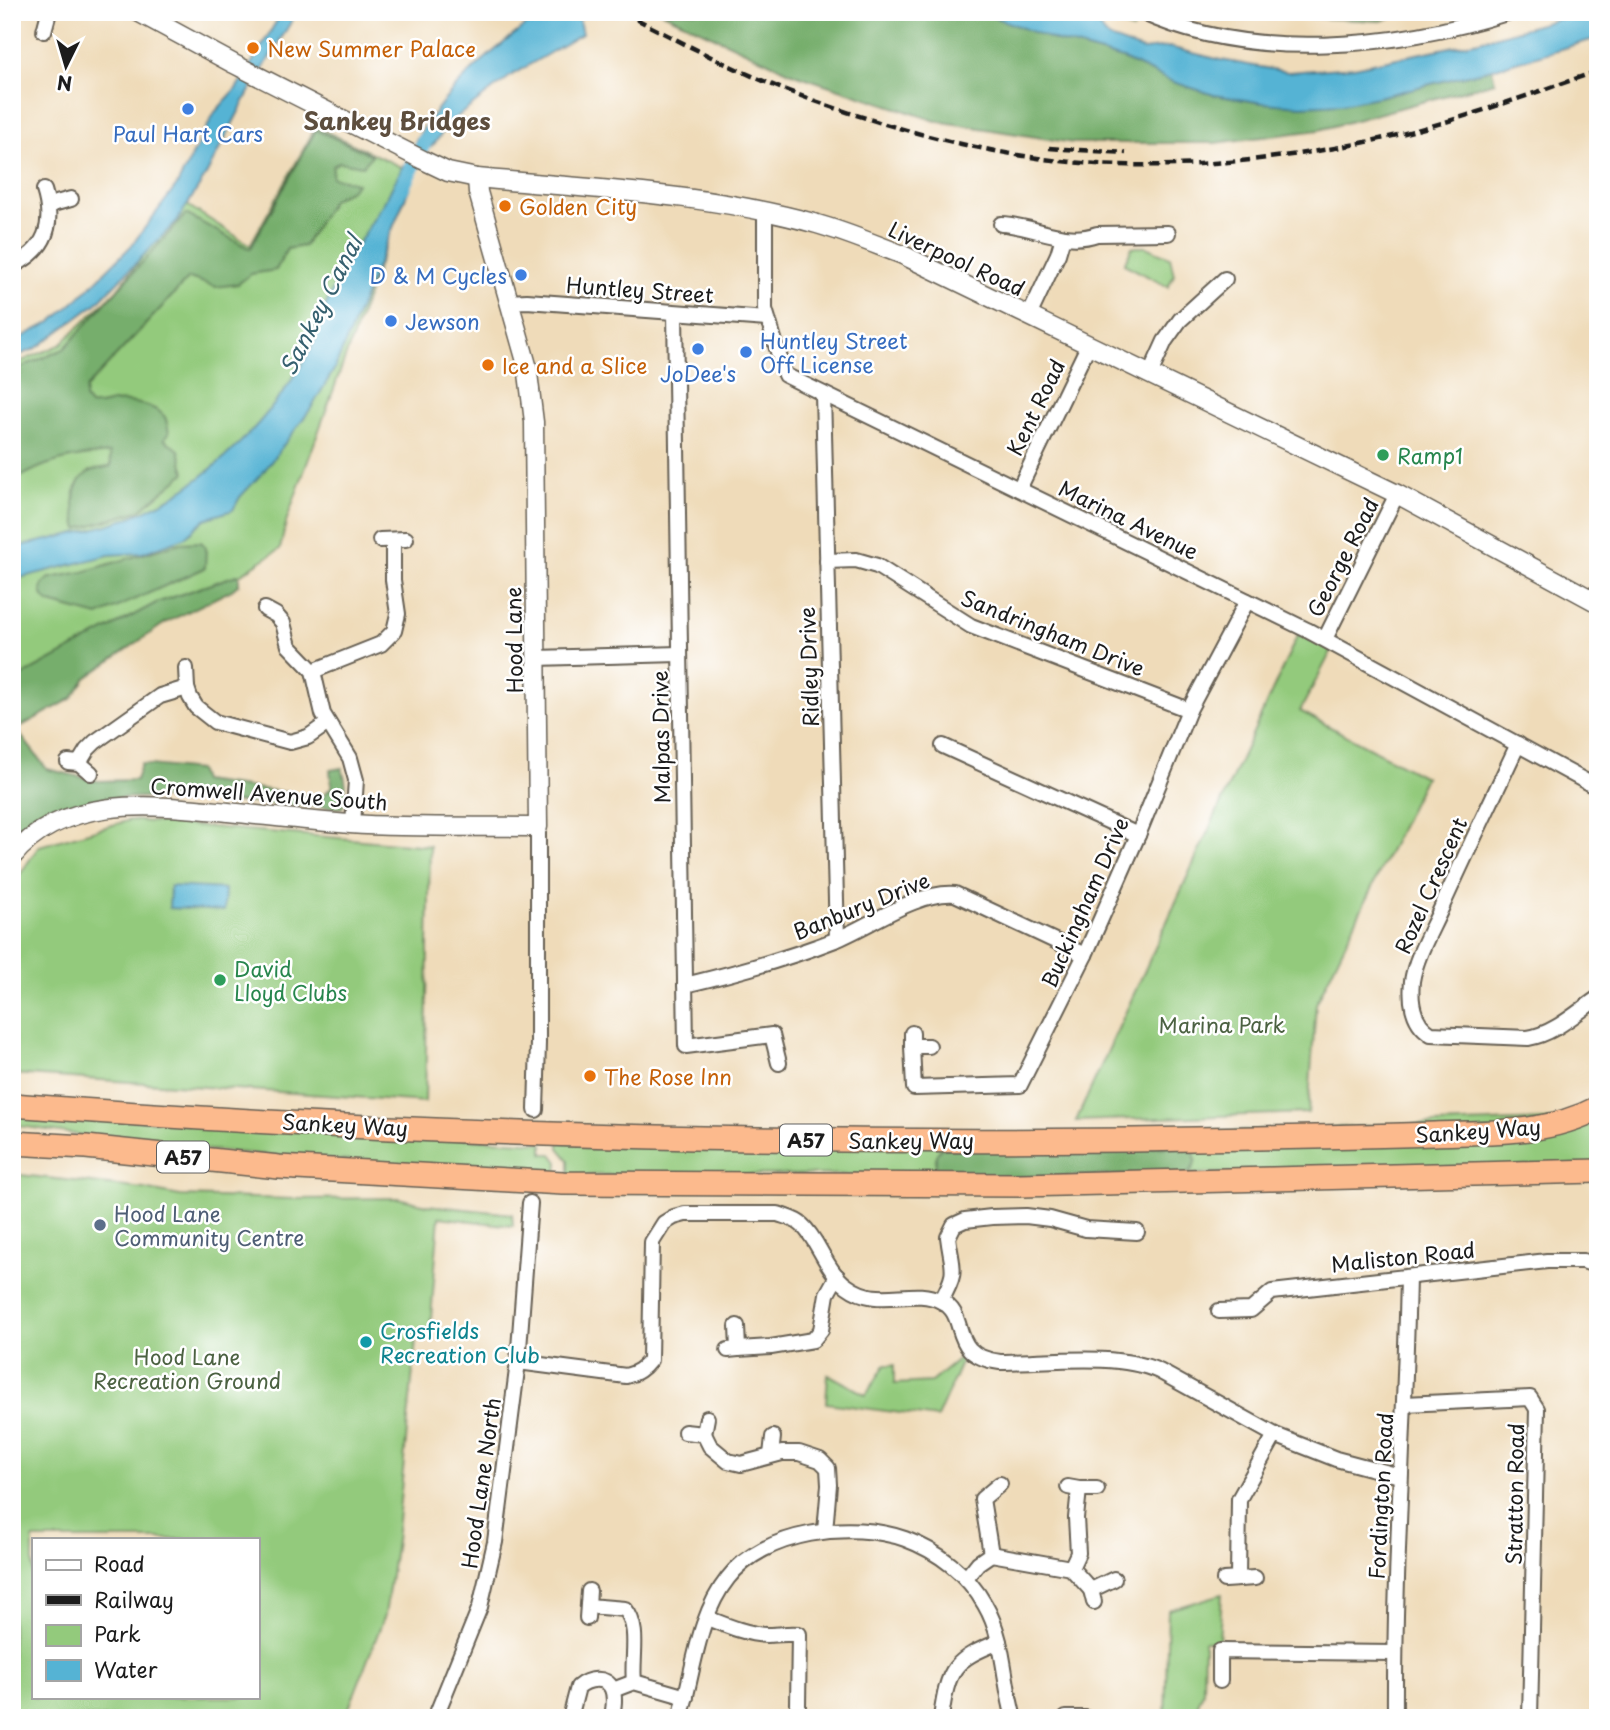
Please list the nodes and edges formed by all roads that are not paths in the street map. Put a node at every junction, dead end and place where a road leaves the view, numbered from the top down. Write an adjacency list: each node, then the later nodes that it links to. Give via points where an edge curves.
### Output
1 (49, 12): 5 (street)
2 (138, 12): 6 (street, Liverpool Road, via 416,157 448,172)
3 (1141, 12): 4 (street, via 1174,26 1286,46 1380,41 1474,24)
4 (1510, 12)
5 (44, 31)
6 (477, 178): 10 (street, Liverpool Road, via 630,191); 16 (street, Hood Lane)
7 (44, 190): 9 (street)
8 (71, 200): 9 (street)
9 (49, 205): 14 (street, via 44,240)
10 (765, 212): 18 (street, Liverpool Road, via 817,224 903,255); 19 (street, Marina Avenue)
11 (1001, 224): 13 (street)
12 (1168, 233): 13 (street)
13 (1063, 237): 18 (street)
14 (12, 266)
15 (1225, 279): 21 (street, via 1180,320 1164,341)
16 (509, 302): 17 (street, Huntley Street); 32 (street, Hood Lane, via 527,365 534,422)
17 (675, 313): 19 (street, Huntley Street); 31 (street, Malpas Drive)
18 (1029, 316): 20 (street, Liverpool Road)
19 (767, 319): 22 (street, Marina Avenue, via 785,375)
20 (1089, 344): 21 (street, Liverpool Road); 23 (street, Kent Road)
21 (1150, 374): 24 (street, Liverpool Road)
22 (823, 394): 23 (street, Marina Avenue); 26 (street, Ridley Drive)
23 (1019, 489): 27 (street, Marina Avenue)
24 (1397, 494): 28 (street, Liverpool Road); 30 (street, George Road)
25 (393, 540): 34 (street, via 398,614 394,631 381,644)
26 (827, 561): 36 (street, Sandringham Drive, via 856,560 877,566 971,626); 46 (street, Ridley Drive)
27 (1247, 601): 30 (street, Marina Avenue); 36 (street, Buckingham Drive)
28 (1598, 603)
29 (262, 609): 34 (street, via 283,623 289,646)
30 (1325, 639): 38 (street, Marina Avenue)
31 (679, 654): 32 (street); 48 (street, Malpas Drive)
32 (536, 658): 43 (street, Hood Lane)
33 (186, 668): 35 (street)
34 (313, 670): 37 (street, via 319,706)
35 (187, 688): 37 (street, via 196,707 215,722 282,741 300,741); 40 (street, via 160,696 95,742)
36 (1189, 710): 44 (street, Buckingham Drive)
37 (328, 723): 42 (street, via 354,770)
38 (1518, 744): 41 (street, Marina Avenue); 49 (street, Rozel Crescent, via 1415,968 1412,1002 1416,1018 1431,1034 1528,1038 1550,1031)
39 (943, 746): 44 (street)
40 (79, 766)
41 (1598, 788)
42 (353, 824): 43 (street, Cromwell Avenue South); 45 (street, Cromwell Avenue South, via 172,807 111,808 58,822 30,838)
43 (538, 827): 54 (street, Hood Lane)
44 (1138, 835): 47 (street, Buckingham Drive)
45 (12, 857)
46 (837, 940): 47 (street, Banbury Drive, via 943,893 955,894); 48 (street, Banbury Drive)
47 (1085, 955): 50 (street, Buckingham Drive, via 1020,1085 914,1088 912,1039)
48 (685, 985): 51 (street, Malpas Drive, via 686,1046 772,1035)
49 (1598, 998)
50 (929, 1046)
51 (779, 1063)
52 (12, 1105): 53 (highway, Sankey Way / A57, via 469,1130 833,1140 1202,1139 1516,1131 1569,1121)
53 (1598, 1108)
54 (536, 1110)
55 (12, 1133): 57 (street, A57)
56 (12, 1143): 57 (highway, Sankey Way / A57)
57 (86, 1147): 58 (highway, Sankey Way / A57, via 279,1167 625,1184 1021,1185)
58 (1598, 1171)
59 (530, 1203): 67 (street, Hood Lane North)
60 (1137, 1232): 64 (street, via 1086,1229 1026,1216 965,1220 954,1225 948,1237 954,1267)
61 (1598, 1266): 63 (street, Maliston Road, via 1583,1261 1547,1261)
62 (837, 1276): 64 (street, via 863,1295); 66 (street, via 827,1294 821,1330 813,1340 733,1350); 67 (street, via 804,1226 791,1218 778,1214 685,1214 664,1223 652,1242 652,1351 643,1369 626,1376)
63 (1408, 1277): 65 (street, Maliston Road, via 1272,1292 1251,1310); 68 (street, Fordington Road)
64 (942, 1301): 72 (street, via 952,1311 964,1343 984,1360 1140,1363)
65 (1219, 1311)
66 (737, 1326)
67 (518, 1362): 92 (street, Hood Lane North, via 488,1577)
68 (1405, 1404): 75 (street, Fordington Road); 102 (street, Stratton Road, via 1530,1398 1537,1409)
69 (707, 1418): 71 (street)
70 (685, 1432): 71 (street)
71 (704, 1434): 74 (street, via 728,1461 741,1464)
72 (1275, 1435): 75 (street, via 1336,1459); 82 (street, via 1239,1499 1231,1579)
73 (774, 1437): 74 (street)
74 (771, 1455): 78 (street, via 799,1453 828,1468)
75 (1400, 1476): 87 (street, Fordington Road)
76 (1000, 1484): 79 (street, via 982,1499)
77 (1097, 1489): 80 (street, via 1074,1488 1078,1553)
78 (825, 1531): 81 (street, via 904,1538 945,1560); 85 (street, via 773,1544 743,1563 729,1576)
79 (991, 1554): 80 (street); 81 (street)
80 (1071, 1568): 83 (street, via 1092,1596)
81 (966, 1578): 86 (street, via 986,1607)
82 (1255, 1578)
83 (1114, 1579)
84 (588, 1605): 89 (street, via 625,1609 631,1616)
85 (707, 1618): 91 (street); 96 (street, via 766,1635 799,1634)
86 (999, 1642): 97 (street, via 962,1659 951,1673); 98 (street)
87 (1394, 1653): 88 (street, via 1220,1651); 101 (street, Fordington Road)
88 (1220, 1681)
89 (634, 1682): 90 (street); 91 (street)
90 (612, 1690): 93 (street, via 602,1681 583,1683 575,1693); 94 (street)
91 (686, 1697): 95 (street)
92 (436, 1718)
93 (570, 1718)
94 (612, 1718)
95 (680, 1718)
96 (796, 1718)
97 (941, 1718)
98 (1014, 1718)
99 (1066, 1718): 100 (street)
100 (1086, 1718)
101 (1395, 1718)
102 (1530, 1718)

